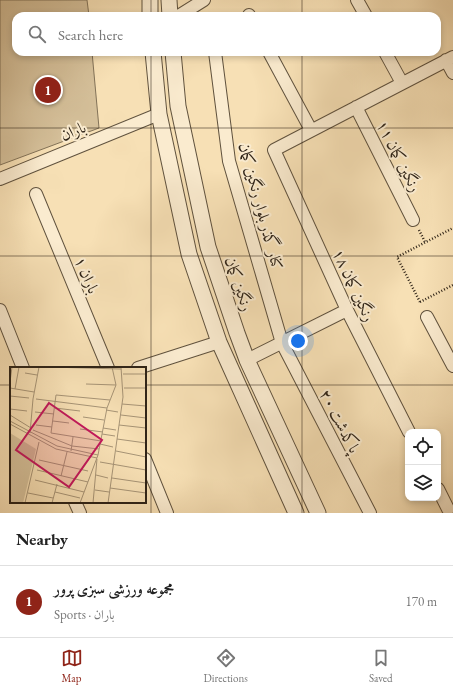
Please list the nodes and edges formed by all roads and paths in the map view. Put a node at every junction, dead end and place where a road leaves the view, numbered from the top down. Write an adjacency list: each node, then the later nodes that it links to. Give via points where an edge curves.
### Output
1 (150, 0): 5 (street)
2 (169, 0): 6 (street)
3 (204, 0): 7 (street)
4 (358, 0): 8 (street)
5 (150, 12)
6 (170, 12)
7 (185, 12)
8 (364, 12)
9 (153, 56): 18 (street)
10 (173, 56): 31 (street, رنگین کمان, via 178,106 208,248)
11 (216, 56): 30 (street, کنار گذر بلوار رنگین کمان, via 229,161)
12 (271, 56): 19 (street)
13 (387, 56): 16 (street)
14 (450, 58): 15 (street); 16 (street)
15 (453, 73)
16 (402, 83): 17 (street)
17 (356, 107): 19 (street); 22 (street, رنگین کمان ۱۱)
18 (159, 114): 20 (street, باران); 29 (street, via 189,254)
19 (311, 130): 27 (street, رنگین کمان ۱۸, via 274,150)
20 (0, 179)
21 (36, 194): 34 (street, باران ۱)
22 (413, 220)
23 (453, 228): 25 (path, via 397,257)
24 (453, 285): 25 (path)
25 (420, 302): 28 (path)
26 (0, 310): 33 (street)
27 (348, 310): 30 (street); 36 (street, رنگین کمان ۱۸)
28 (427, 317): 32 (street)
29 (219, 342): 35 (street); 43 (street)
30 (282, 343): 31 (street); 45 (street, پاکدشت ۲۰)
31 (247, 360): 44 (street, رنگین کمان)
32 (453, 366)
33 (23, 367)
34 (108, 367)
35 (141, 367)
36 (408, 429)
37 (146, 460): 42 (street)
38 (441, 496): 40 (street)
39 (76, 503): 41 (street)
40 (446, 509)
41 (80, 513)
42 (167, 513)
43 (296, 513)
44 (318, 513)
45 (370, 513)

